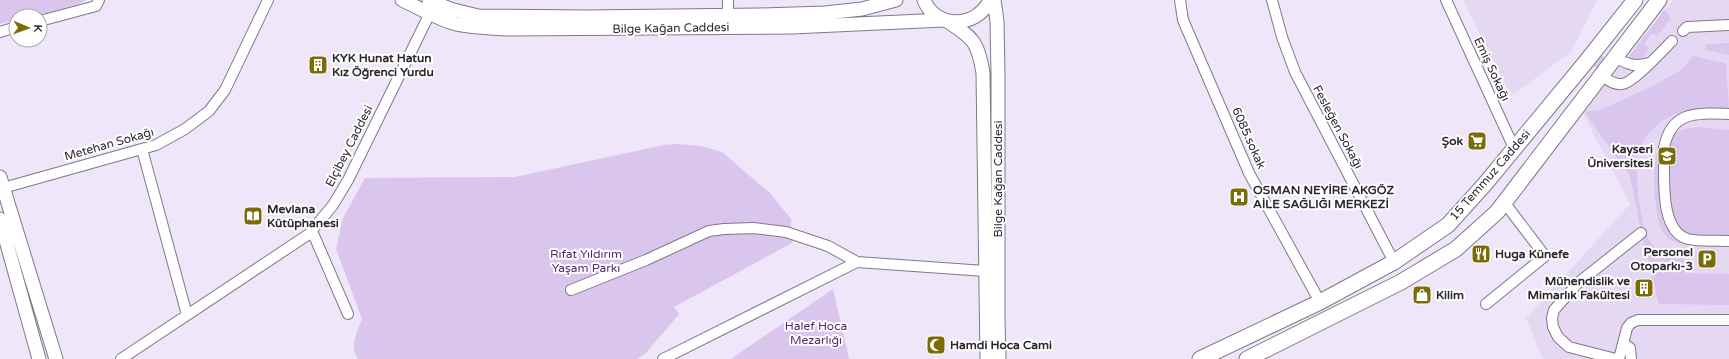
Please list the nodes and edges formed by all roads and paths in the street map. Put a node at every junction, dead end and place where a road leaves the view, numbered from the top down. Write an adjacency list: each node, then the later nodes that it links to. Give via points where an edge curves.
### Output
1 (99, 0): 18 (street, via 96,6)
2 (268, 0): 30 (street, Metehan Sokağı, via 232,78 217,101 203,116 185,129 156,145)
3 (402, 0): 16 (street, Bilge Kağan Caddesi)
4 (429, 0): 15 (street, Bilge Kağan Caddesi)
5 (728, 0): 17 (street)
6 (896, 0): 17 (street, Bilge Kağan Caddesi, via 843,11)
7 (924, 0): 19 (street, via 931,11)
8 (990, 0): 19 (street, via 974,18 956,22)
9 (994, 0): 52 (street, Bilge Kağan Caddesi, via 997,38)
10 (1180, 0): 41 (street, 6085.sokak, via 1183,20 1249,173)
11 (1272, 0): 38 (street, Fesleğen Sokağı, via 1295,72)
12 (1446, 0): 29 (street, Emiş Sokağı)
13 (1635, 0): 23 (main road, 15 Temmuz Caddesi)
14 (1658, 0): 24 (main road, 15 Temmuz Caddesi)
15 (450, 4): 17 (street, Bilge Kağan Caddesi, via 465,13 492,17)
16 (430, 14): 19 (street, Bilge Kağan Caddesi, via 467,26 508,29 792,27); 34 (street, Elçibey Caddesi, via 348,180 333,205)
17 (728, 16)
18 (48, 19)
19 (946, 20): 39 (street, Bilge Kağan Caddesi, via 970,36 978,49 981,62)
20 (1729, 25): 21 (street, via 1687,27)
21 (1683, 31)
22 (1672, 41): 26 (street)
23 (1600, 45): 24 (main road); 25 (main road, 15 Temmuz Caddesi)
24 (1615, 58): 26 (street, via 1630,65); 27 (main road, 15 Temmuz Caddesi)
25 (1585, 63): 27 (main road); 29 (main road, 15 Temmuz Caddesi)
26 (1649, 63): 27 (street, via 1626,83 1613,83)
27 (1602, 76): 32 (main road, 15 Temmuz Caddesi)
28 (1729, 114): 36 (street, via 1698,113 1686,117 1672,129 1664,148 1666,212 1670,224 1688,239)
29 (1514, 148): 38 (main road, 15 Temmuz Caddesi, via 1448,225)
30 (142, 149): 31 (street, Metehan Sokağı); 44 (street)
31 (2, 183): 48 (street)
32 (1504, 202): 42 (street, via 1545,256); 54 (main road, 15 Temmuz Caddesi, via 1497,212 1456,249 1401,282)
33 (0, 219): 47 (street)
34 (312, 231): 43 (street); 44 (street, Elçibey Caddesi)
35 (1641, 233): 55 (street, via 1578,283 1554,310 1552,318 1558,337 1569,347)
36 (1729, 241)
37 (858, 262): 39 (street); 40 (street, via 828,246 786,232 754,228 724,229 709,231); 50 (street)
38 (1394, 262): 41 (main road, 15 Temmuz Caddesi)
39 (985, 271): 51 (street, Bilge Kağan Caddesi)
40 (571, 290)
41 (1320, 302): 53 (main road, 15 Temmuz Caddesi)
42 (1486, 304)
43 (348, 314)
44 (187, 315): 49 (street, Elçibey Caddesi)
45 (1729, 320): 46 (street, via 1638,320 1631,323)
46 (1623, 343): 55 (street); 56 (street, via 1630,348)
47 (39, 359)
48 (56, 359)
49 (120, 359)
50 (663, 359)
51 (987, 359)
52 (1000, 359)
53 (1200, 359)
54 (1247, 359)
55 (1618, 359)
56 (1631, 359)

